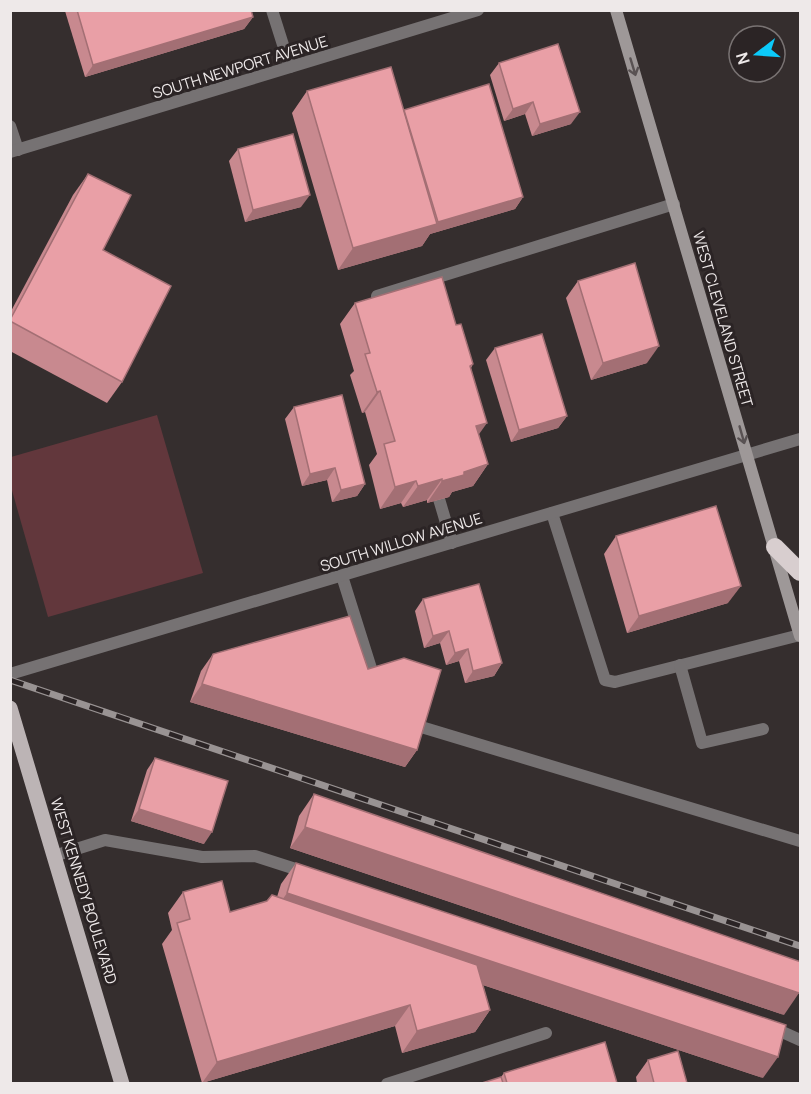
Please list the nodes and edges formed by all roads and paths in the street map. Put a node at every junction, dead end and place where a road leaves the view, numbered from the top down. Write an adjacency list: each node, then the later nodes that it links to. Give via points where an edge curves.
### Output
1 (272, 10): 4 (street)
2 (478, 10): 4 (street, SOUTH NEWPORT AVENUE)
3 (616, 10): 7 (main road, WEST CLEVELAND STREET, one-way to 7)
4 (290, 67): 6 (street, SOUTH NEWPORT AVENUE)
5 (10, 126): 6 (street)
6 (14, 151)
7 (674, 204): 8 (street, via 376,296); 10 (main road, WEST CLEVELAND STREET, one-way to 10)
8 (381, 312)
9 (801, 439): 10 (street, SOUTH WILLOW AVENUE)
10 (748, 455): 12 (street, SOUTH WILLOW AVENUE); 14 (main road, WEST CLEVELAND STREET)
11 (439, 499): 13 (street)
12 (552, 513): 13 (street, SOUTH WILLOW AVENUE); 18 (street, via 605,680 615,682)
13 (452, 543): 16 (street, SOUTH WILLOW AVENUE)
14 (775, 547): 15 (highway); 17 (main road, WEST CLEVELAND STREET)
15 (801, 572)
16 (342, 576): 19 (street, SOUTH WILLOW AVENUE); 20 (street)
17 (800, 636): 18 (street)
18 (680, 665): 23 (street, via 702,743)
19 (10, 674)
20 (375, 681)
21 (10, 708): 25 (main road, WEST KENNEDY BOULEVARD)
22 (418, 726): 24 (street)
23 (763, 729)
24 (801, 841)
25 (54, 856): 26 (street, via 105,840 202,857 255,856); 30 (main road, WEST KENNEDY BOULEVARD)
26 (322, 878)
27 (754, 1020): 29 (street)
28 (546, 1033): 31 (street)
29 (801, 1040)
30 (122, 1083)
31 (387, 1083)

